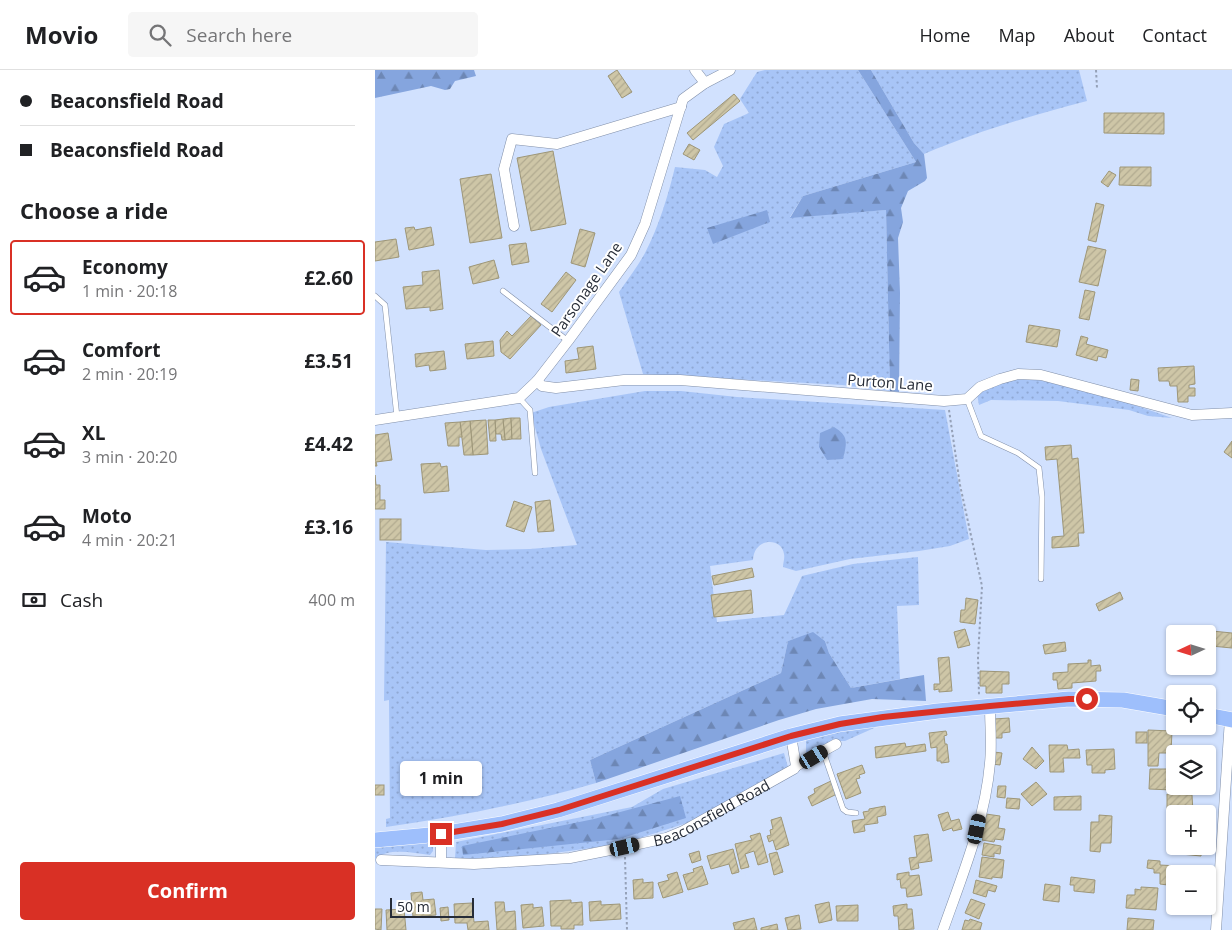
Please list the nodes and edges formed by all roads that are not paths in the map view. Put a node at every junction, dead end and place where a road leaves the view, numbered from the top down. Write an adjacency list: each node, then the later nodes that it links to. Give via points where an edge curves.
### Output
1 (695, 70): 3 (street)
2 (730, 70): 3 (street, Parsonage Lane)
3 (705, 84): 4 (street, Parsonage Lane, via 683,99)
4 (681, 107): 5 (street, via 557,144 511,139 504,169); 8 (street, Parsonage Lane, via 645,224 631,255)
5 (513, 226)
6 (503, 290): 8 (lane)
7 (375, 296): 13 (lane, via 385,305)
8 (568, 341): 9 (street, Parsonage Lane)
9 (537, 381): 10 (street, Parsonage Lane); 11 (street, Purton Lane, via 542,386 556,388 624,380 680,380 948,401)
10 (519, 398): 13 (street); 15 (lane, via 531,410)
11 (967, 399): 12 (street, via 980,387 1000,379 1018,374 1041,375 1192,415); 16 (lane, via 981,436 1018,453 1039,468)
12 (1232, 413)
13 (397, 418): 14 (street)
14 (375, 420)
15 (535, 473)
16 (1041, 578)
17 (985, 706): 18 (main road, via 1078,699 1123,700); 21 (main road, via 883,717); 30 (street, via 990,764 973,845)
18 (1166, 707)
19 (1216, 717): 20 (main road)
20 (1231, 720): 31 (street)
21 (791, 736): 24 (street); 26 (main road, via 559,810)
22 (836, 744): 23 (street, Beaconsfield Road)
23 (823, 751): 24 (street, Beaconsfield Road); 25 (lane, via 843,809)
24 (796, 766): 29 (street, Beaconsfield Road, via 767,785 666,838 570,858 473,864)
25 (856, 813)
26 (441, 834): 27 (main road); 29 (street)
27 (375, 840)
28 (381, 860): 29 (street, Beaconsfield Road)
29 (441, 862)
30 (943, 930)
31 (1216, 930)

